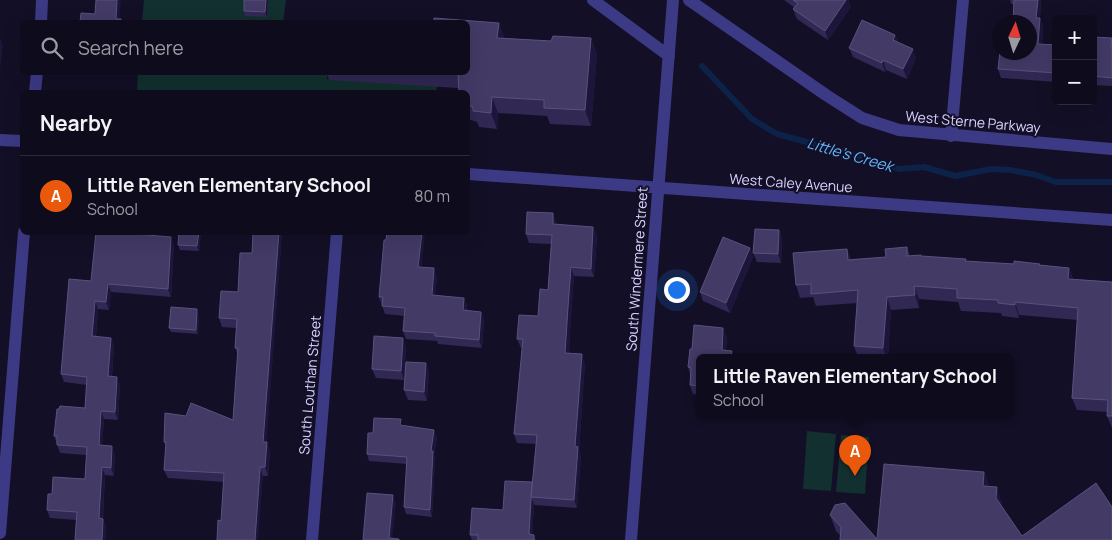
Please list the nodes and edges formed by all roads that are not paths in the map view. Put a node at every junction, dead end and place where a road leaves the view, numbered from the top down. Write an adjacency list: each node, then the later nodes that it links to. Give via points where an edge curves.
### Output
1 (42, 0): 6 (street)
2 (593, 0): 7 (street)
3 (673, 0): 7 (street, South Windermere Street)
4 (689, 0): 10 (street, West Sterne Parkway, via 862,118 899,130)
5 (963, 0): 10 (street)
6 (41, 20)
7 (669, 56): 15 (street, South Windermere Street)
8 (37, 75): 9 (street)
9 (35, 90)
10 (951, 136): 13 (street, West Sterne Parkway)
11 (0, 140): 12 (street)
12 (20, 142)
13 (1112, 149)
14 (470, 174): 15 (street, West Caley Avenue)
15 (659, 188): 16 (street, West Caley Avenue); 21 (street, South Windermere Street)
16 (1112, 220)
17 (24, 235): 19 (street)
18 (337, 235): 20 (street, South Louthan Street)
19 (0, 533)
20 (312, 540)
21 (631, 540)

